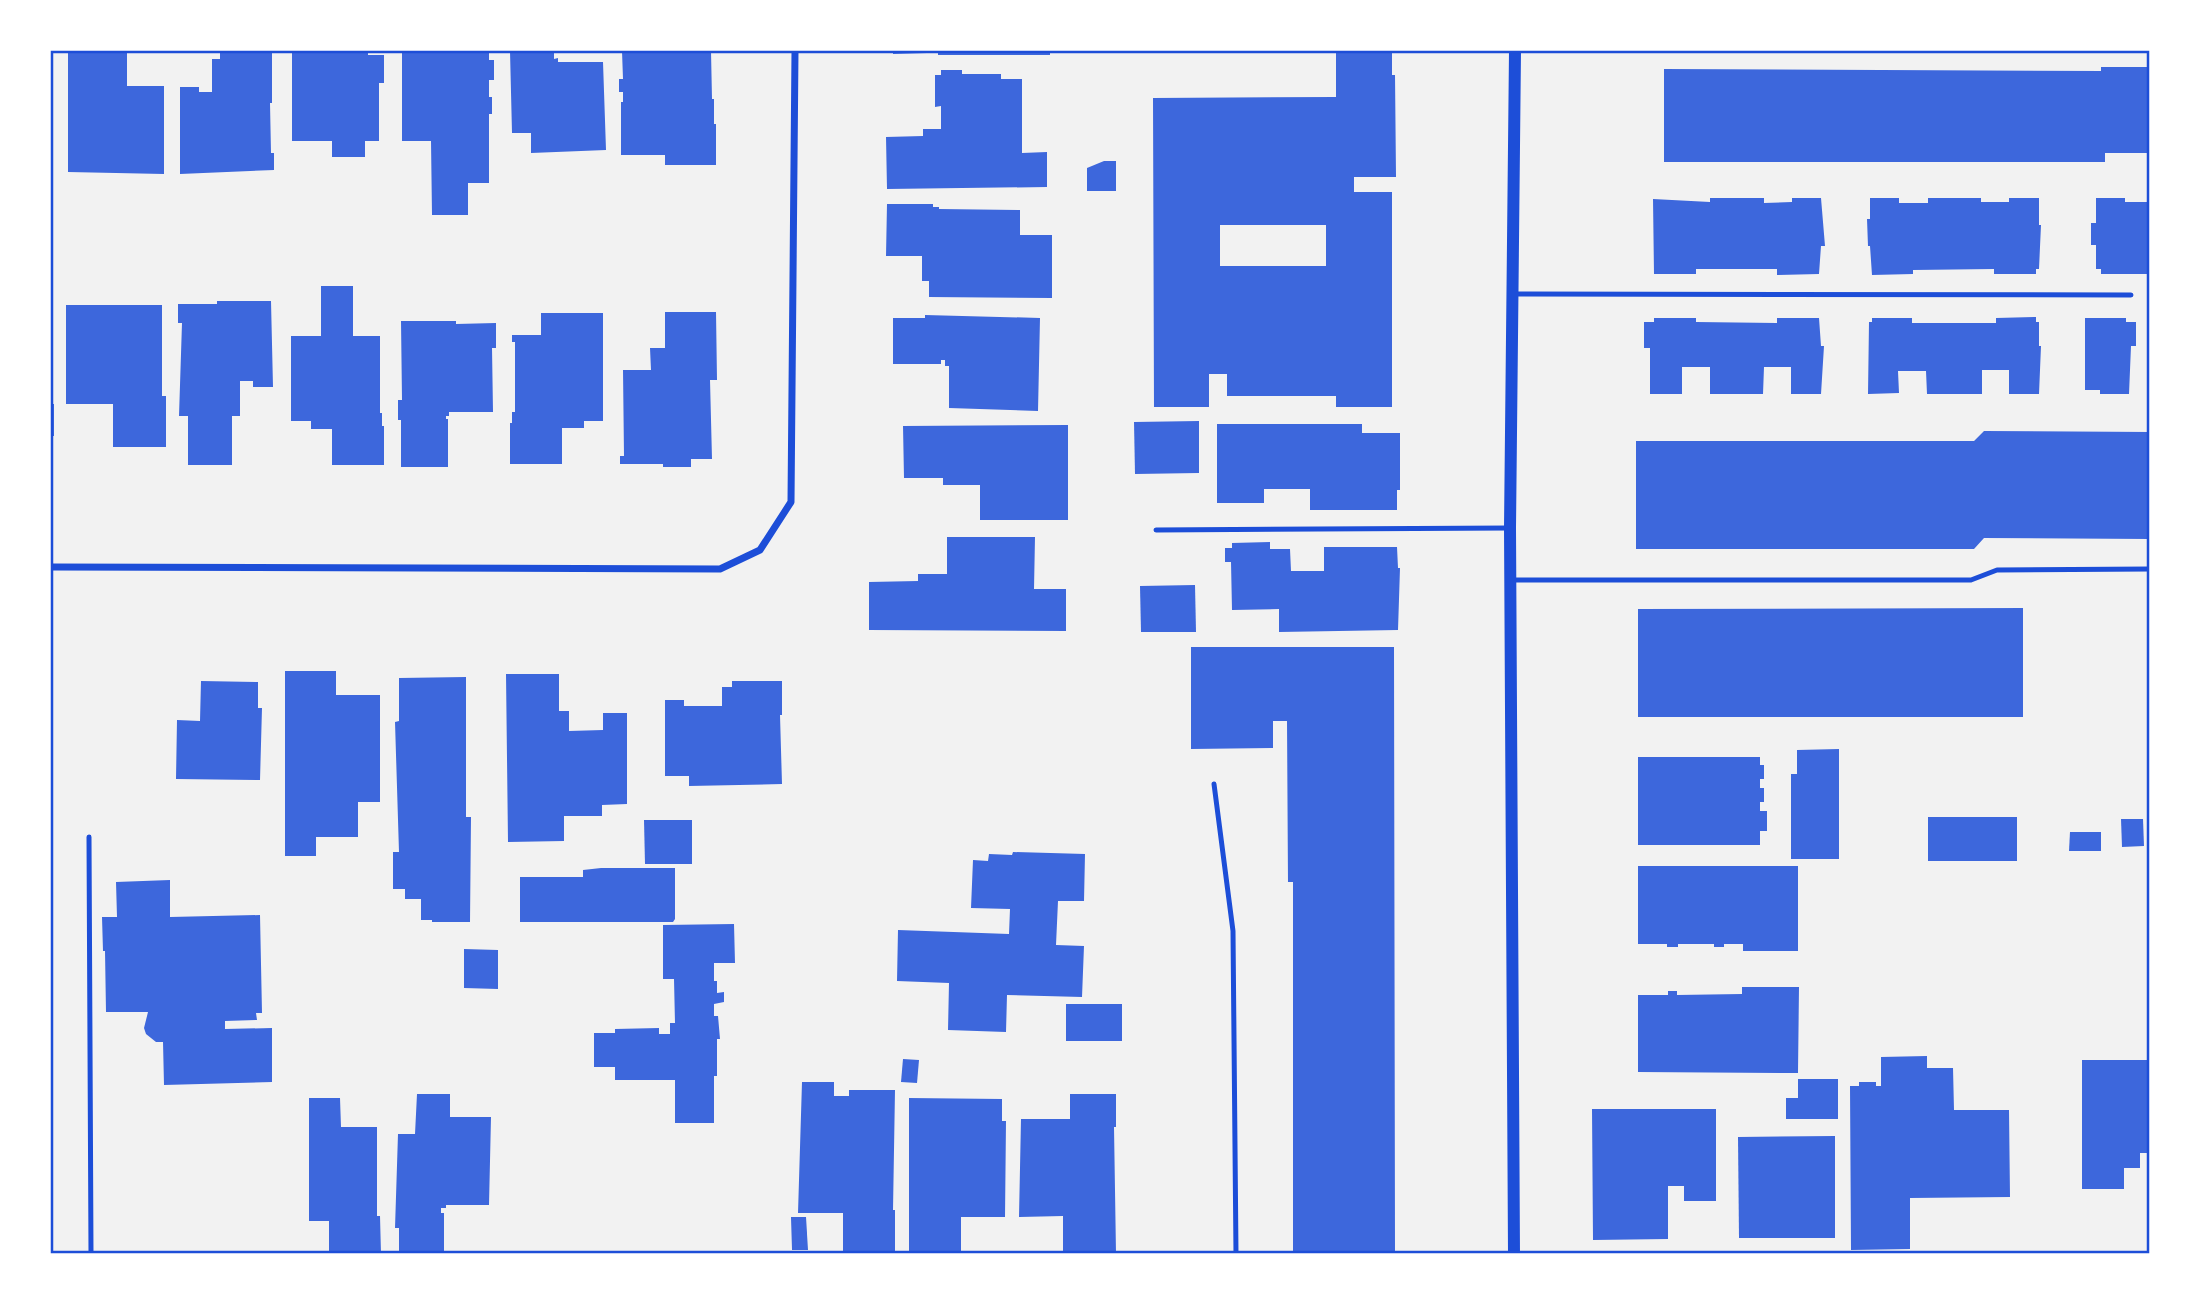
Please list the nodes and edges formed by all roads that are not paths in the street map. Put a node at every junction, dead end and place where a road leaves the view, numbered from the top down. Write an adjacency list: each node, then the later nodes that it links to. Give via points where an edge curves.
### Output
1 (795, 51): 7 (street, via 791,502 760,550 720,569)
2 (1515, 51): 3 (street)
3 (1513, 294): 4 (lane); 5 (street)
4 (2131, 295)
5 (1510, 528): 6 (lane); 9 (street)
6 (1156, 530)
7 (51, 567)
8 (2150, 569): 9 (lane, via 1997,570 1971,580)
9 (1510, 580): 14 (street)
10 (1214, 784): 13 (lane, via 1233,931)
11 (89, 837): 12 (lane)
12 (91, 1254)
13 (1236, 1254)
14 (1514, 1254)

